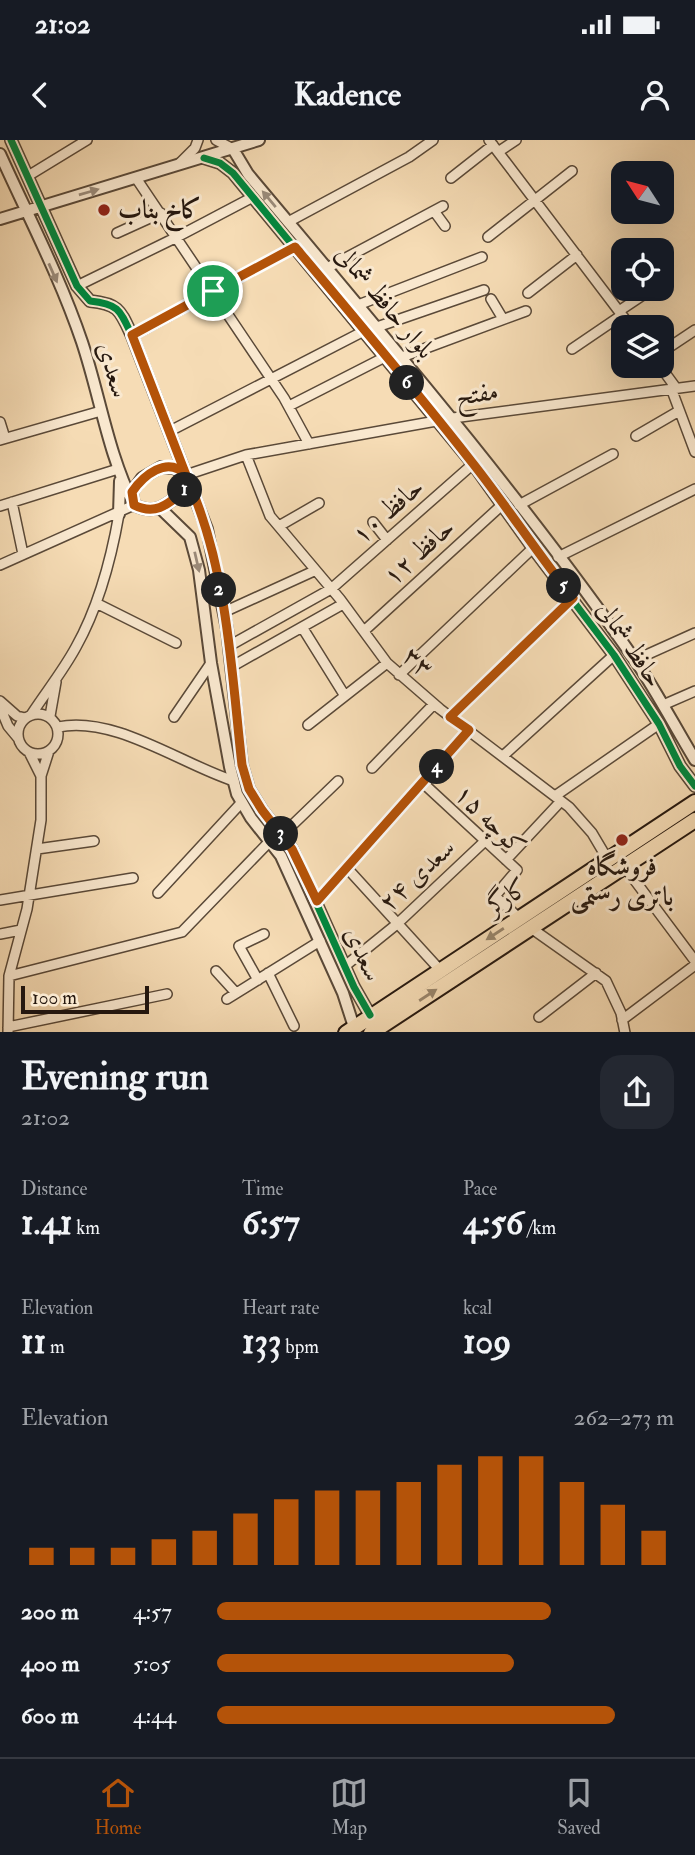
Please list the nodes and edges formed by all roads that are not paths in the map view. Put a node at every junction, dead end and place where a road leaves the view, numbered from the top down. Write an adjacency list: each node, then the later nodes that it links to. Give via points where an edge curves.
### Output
1 (11, 140): 14 (street)
2 (87, 140): 14 (street)
3 (198, 140): 12 (street)
4 (216, 140): 9 (street)
5 (259, 140): 9 (street)
6 (433, 140): 25 (street)
7 (516, 140): 8 (street)
8 (493, 146): 16 (street); 18 (street)
9 (233, 149): 11 (street); 25 (street, بلوار حافظ شمالی, one-way to 9)
10 (0, 154): 21 (street, سعدی)
11 (204, 158): 12 (street); 17 (street, بلوار حافظ شمالی, via 233,173)
12 (177, 165): 15 (street)
13 (572, 171): 18 (street)
14 (28, 176): 19 (street)
15 (136, 178): 19 (street, one-way to 15); 23 (street)
16 (451, 178)
17 (253, 197): 28 (street); 30 (street, بلوار حافظ شمالی)
18 (536, 201): 29 (street); 31 (street)
19 (40, 206): 21 (street); 34 (street)
20 (443, 206): 22 (street)
21 (25, 211): 24 (street); 57 (street, سعدی, one-way to 57, via 70,309)
22 (434, 211): 26 (street); 33 (street)
23 (161, 213): 27 (street); 28 (street)
24 (0, 219)
25 (288, 222): 33 (street, بلوار حافظ شمالی)
26 (445, 226)
27 (117, 233)
28 (177, 237): 34 (street); 36 (street)
29 (488, 237)
30 (295, 247): 36 (street); 46 (street, بلوار حافظ شمالی)
31 (577, 255): 37 (street); 42 (street)
32 (482, 257): 40 (street)
33 (327, 268): 40 (street, بلوار حافظ شمالی)
34 (77, 286): 47 (street, سعدی, via 90,302 117,307)
35 (484, 290): 44 (street)
36 (213, 291): 47 (street); 52 (street)
37 (528, 293)
38 (491, 299): 43 (street)
39 (636, 301): 42 (street)
40 (358, 305): 44 (street, بلوار حافظ شمالی)
41 (526, 311): 43 (street)
42 (620, 313): 49 (street)
43 (503, 319): 51 (street)
44 (376, 327): 51 (street, بلوار حافظ شمالی)
45 (695, 330): 48 (street)
46 (364, 331): 50 (street, بلوار حافظ شمالی); 52 (street)
47 (132, 335): 62 (street, سعدی)
48 (674, 344)
49 (572, 349)
50 (386, 357): 56 (street); 60 (street, بلوار حافظ شمالی)
51 (401, 357): 59 (street, بلوار حافظ شمالی)
52 (271, 378): 56 (street); 62 (street)
53 (667, 378): 55 (street)
54 (695, 386): 55 (street, مفتح)
55 (673, 388): 58 (street); 59 (street, مفتح)
56 (289, 406): 65 (street)
57 (102, 411): 64 (street); 70 (street, سعدی)
58 (680, 411): 63 (street); 66 (street)
59 (453, 418): 60 (street, مفتح); 77 (street, بلوار حافظ شمالی)
60 (440, 421): 65 (street, مفتح); 69 (street, بلوار حافظ شمالی)
61 (0, 422): 64 (street)
62 (170, 431): 71 (street, سعدی)
63 (636, 436)
64 (3, 439)
65 (309, 444): 68 (street, مفتح)
66 (695, 452)
67 (613, 454): 77 (street)
68 (246, 456): 71 (street, مفتح); 82 (street, ۳۳, via 270,516)
69 (473, 464): 75 (street, بلوار حافظ شمالی); 85 (street, حافظ ۱۰)
70 (119, 473): 73 (street); 76 (street, سعدی); 80 (street)
71 (186, 475): 76 (street, via 161,467 142,478 132,492); 79 (street, via 185,490); 83 (street, سعدی)
72 (695, 489): 88 (street)
73 (12, 502): 78 (street); 87 (street)
74 (319, 503): 82 (street)
75 (503, 504): 86 (street, بلوار حافظ شمالی); 97 (street, حافظ ۱۲)
76 (134, 505): 79 (street, via 145,511); 80 (street)
77 (519, 505): 88 (street, بلوار حافظ شمالی)
78 (0, 506)
79 (160, 508): 84 (street)
80 (119, 514): 87 (street); 93 (street)
81 (373, 522): 85 (street)
82 (279, 526): 90 (street, ۳۳)
83 (207, 529): 84 (street); 95 (street, سعدی)
84 (190, 537): 103 (street, سعدی, one-way to 103)
85 (387, 540): 91 (street, حافظ ۱۰)
86 (533, 548): 92 (street, بلوار حافظ شمالی); 106 (street)
87 (23, 554): 89 (street)
88 (558, 557): 102 (street, بلوار حافظ شمالی)
89 (0, 565)
90 (314, 571): 91 (street, ۳۳); 95 (street)
91 (331, 589): 94 (street, ۳۳); 100 (street, حافظ ۱۰)
92 (573, 598): 101 (street, حافظ شمالی); 117 (street)
93 (96, 603): 99 (street); 107 (street)
94 (343, 604): 96 (street); 97 (street, ۳۳)
95 (224, 612): 100 (street, سعدی)
96 (302, 627): 105 (street); 109 (street)
97 (364, 631): 104 (street, ۳۳)
98 (695, 633): 102 (street)
99 (176, 643)
100 (229, 646): 105 (street, سعدی)
101 (614, 655): 119 (street, حافظ شمالی); 126 (street)
102 (635, 660): 112 (street, بلوار حافظ شمالی)
103 (211, 663): 116 (street); 130 (street, سعدی)
104 (387, 663): 106 (street, ۳۳); 109 (street)
105 (231, 667): 137 (street, سعدی, via 249,789)
106 (399, 675): 111 (street, ۳۳)
107 (57, 677): 114 (street); 115 (street)
108 (695, 691): 112 (street)
109 (345, 696): 118 (street)
110 (0, 701): 114 (street, via 17,716)
111 (434, 704): 117 (street, ۳۳); 127 (street)
112 (663, 705): 125 (street, بلوار حافظ شمالی)
113 (0, 707): 122 (street)
114 (28, 716): 115 (street); 122 (street, via 19,727)
115 (50, 716): 120 (street)
116 (174, 717)
117 (450, 717): 121 (street, ۳۳)
118 (308, 724)
119 (659, 724): 132 (street, حافظ شمالی); 133 (street)
120 (58, 727): 123 (street, via 58,741); 130 (street, via 76,723 117,733)
121 (469, 730): 126 (street, ۳۳); 131 (street)
122 (19, 739): 124 (street)
123 (49, 751): 124 (street); 128 (street)
124 (29, 752): 128 (street)
125 (693, 753)
126 (503, 756): 133 (street, ۳۳)
127 (372, 768)
128 (41, 776): 141 (street)
129 (338, 780): 137 (street)
130 (233, 781): 134 (street, سعدی)
131 (423, 783): 140 (street, کوچه ۱۵); 145 (street)
132 (695, 786)
133 (558, 798): 142 (street); 143 (street, ۳۳, via 592,833)
134 (242, 802): 139 (street, سعدی); 147 (street)
135 (695, 802): 143 (main road, کارگر)
136 (694, 821): 144 (main road, کارگر)
137 (282, 835): 150 (street, سعدی)
138 (94, 841): 141 (street)
139 (270, 841): 157 (street, سعدی); 164 (street, via 182,932)
140 (485, 841): 142 (street, کوچه ۱۵); 152 (street, سعدی ۲۴)
141 (37, 849): 148 (street)
142 (506, 860): 151 (street, کوچه ۱۵, via 517,870 495,896)
143 (608, 860): 151 (main road, کارگر)
144 (624, 866): 153 (main road, کارگر); 158 (street)
145 (347, 868): 150 (street); 152 (street)
146 (133, 878): 148 (street)
147 (159, 894)
148 (29, 896): 149 (street); 154 (street)
149 (0, 900)
150 (317, 901): 159 (street, سعدی)
151 (519, 918): 160 (main road, کارگر, one-way to 160)
152 (397, 924): 159 (street, سعدی ۲۴); 160 (street)
153 (531, 928): 163 (street); 172 (main road, کارگر, one-way to 153)
154 (21, 930): 155 (street); 164 (street)
155 (0, 934)
156 (264, 934): 165 (street, via 239,946)
157 (320, 941): 162 (street); 167 (street, سعدی)
158 (695, 963): 170 (street)
159 (345, 966): 166 (street, سعدی)
160 (440, 970): 172 (main road, کارگر)
161 (216, 971): 165 (street, via 232,996)
162 (268, 973): 165 (street); 171 (street)
163 (596, 974): 169 (street); 170 (street, via 606,981)
164 (9, 976): 173 (street)
165 (258, 979)
166 (354, 987): 167 (street, via 351,995); 172 (street, سعدی)
167 (343, 993): 174 (street, سعدی)
168 (167, 994): 173 (street)
169 (539, 1017)
170 (622, 1020): 175 (street)
171 (294, 1026)
172 (375, 1027): 174 (main road, کارگر)
173 (8, 1030)
174 (353, 1031)
175 (625, 1032)

